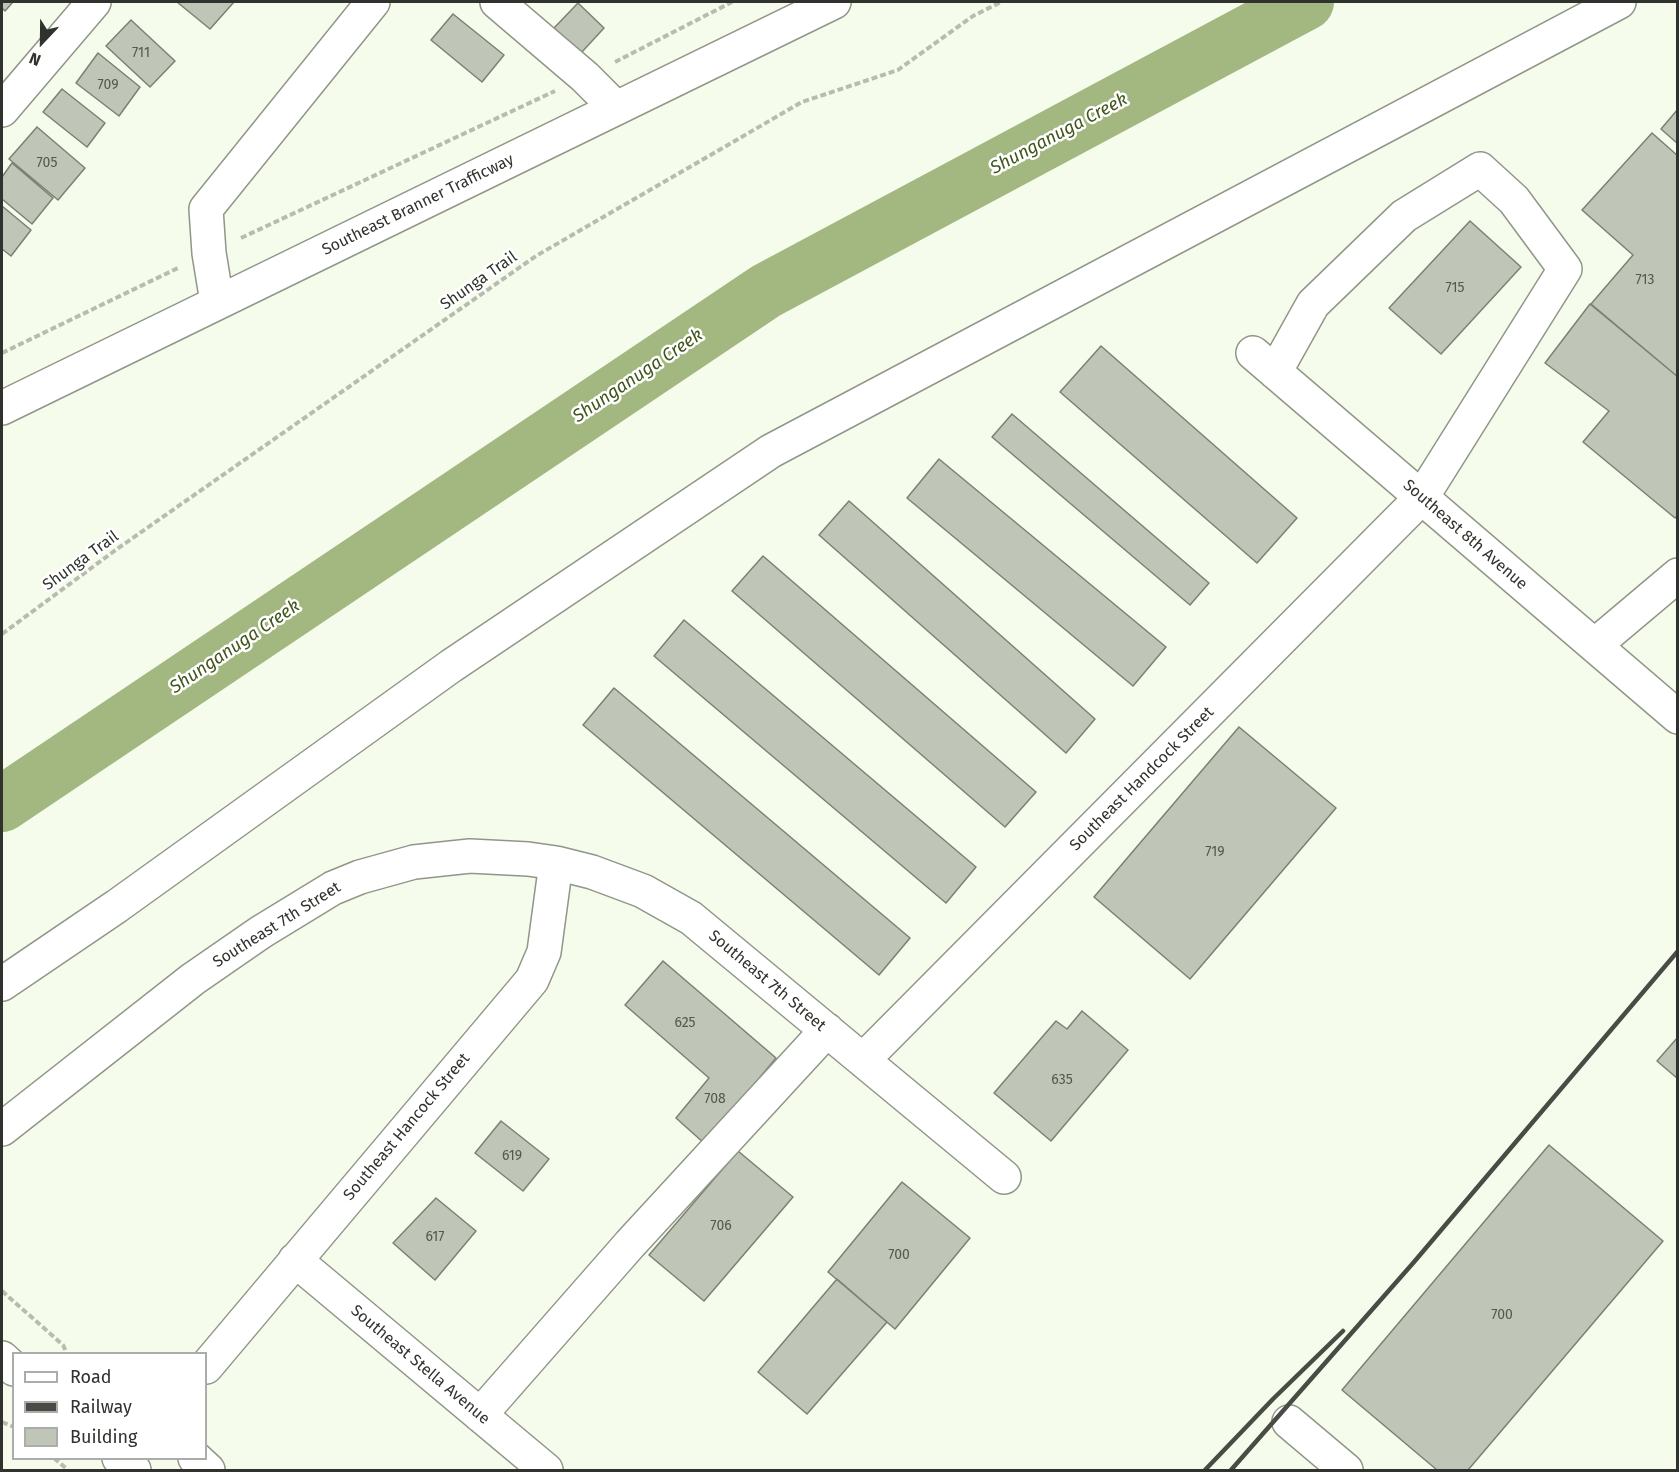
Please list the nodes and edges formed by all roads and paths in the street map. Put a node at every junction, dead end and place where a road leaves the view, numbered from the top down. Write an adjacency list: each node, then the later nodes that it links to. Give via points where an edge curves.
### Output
1 (94, 2): 10 (street)
2 (373, 2): 11 (street, via 206,209)
3 (497, 2): 8 (street)
4 (732, 2): 8 (path)
5 (834, 2): 9 (street, Southeast Branner Trafficway)
6 (1001, 2): 18 (path, Shunga Trail, via 973,16 898,70 802,102 536,256)
7 (1619, 2): 22 (street, via 771,451 451,666)
8 (585, 77): 9 (street); 11 (path)
9 (616, 108): 12 (street, Southeast Branner Trafficway)
10 (2, 110)
11 (209, 253): 12 (street); 13 (path)
12 (217, 303): 15 (street, Southeast Branner Trafficway)
13 (2, 353)
14 (1264, 363): 16 (street, Southeast 8th Avenue); 16 (street, Southeast Handcock Street, via 1312,304 1404,216 1480,170 1514,200 1565,269)
15 (2, 408)
16 (1422, 497): 19 (street, Southeast 8th Avenue); 24 (street, Southeast Handcock Street)
17 (1677, 575): 19 (street)
18 (2, 634)
19 (1595, 645): 20 (street, Southeast 8th Avenue)
20 (1677, 717)
21 (556, 863): 23 (street, Southeast 7th Street, via 643,891 691,918); 25 (street, Southeast 7th Street, via 470,856 414,862 333,888 193,979); 27 (street, Southeast Hancock Street, via 544,952 532,980)
22 (2, 984)
23 (826, 1030): 24 (street, Southeast 7th Street); 31 (street)
24 (863, 1060): 26 (street, Southeast 7th Street)
25 (2, 1127)
26 (1004, 1177)
27 (295, 1260): 30 (street, Southeast Hancock Street); 31 (street, Southeast Stella Avenue)
28 (2, 1291): 29 (path)
29 (66, 1352)
30 (207, 1366)
31 (480, 1415): 37 (street, Southeast Stella Avenue)
32 (1289, 1422): 38 (street)
33 (56, 1460): 35 (path)
34 (122, 1460): 36 (street)
35 (68, 1470)
36 (134, 1470)
37 (546, 1470)
38 (1346, 1470)

